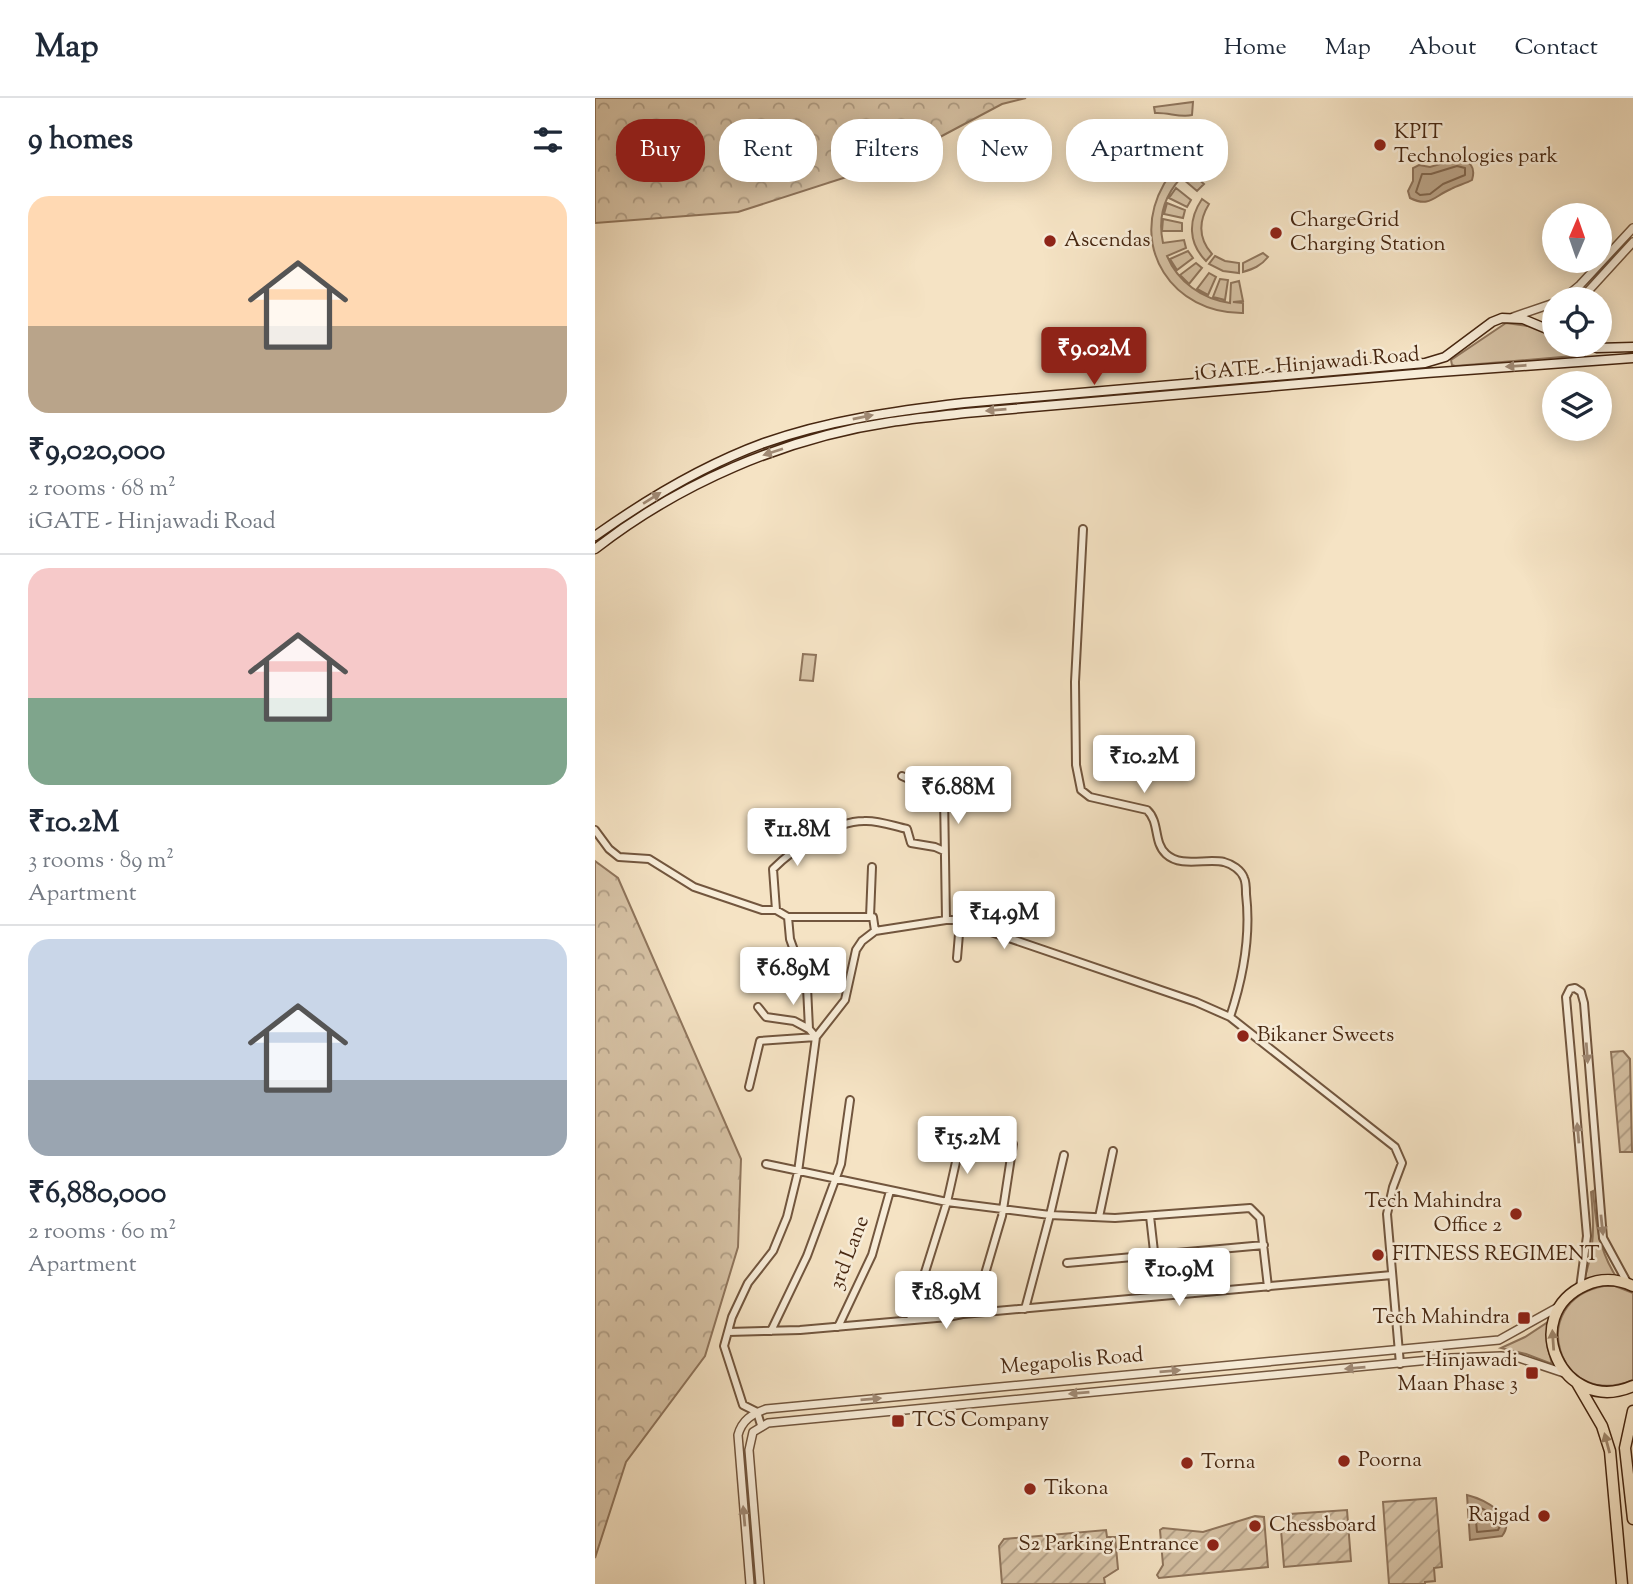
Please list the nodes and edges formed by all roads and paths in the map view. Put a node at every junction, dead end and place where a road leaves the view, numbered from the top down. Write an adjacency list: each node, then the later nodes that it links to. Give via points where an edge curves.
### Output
1 (1633, 228): 3 (street)
2 (1633, 242): 4 (street)
3 (1578, 287)
4 (1592, 287)
5 (1542, 307): 6 (street)
6 (1512, 317): 7 (main road); 10 (main road, iGATE - Hinjawadi Road, via 1492,322)
7 (1542, 328)
8 (1612, 347): 9 (main road)
9 (1633, 347)
10 (1445, 357): 12 (main road); 14 (main road, iGATE - Hinjawadi Road, one-way to 10, via 664,491 764,443 888,412)
11 (1633, 358): 12 (main road, iGATE - Hinjawadi Road, one-way to 12)
12 (1446, 371): 15 (main road, iGATE - Hinjawadi Road, one-way to 15, via 877,424 768,453 712,477)
13 (1083, 529): 28 (street, via 1075,682 1076,765 1081,790 1090,797 1147,810 1154,816 1166,854 1201,863 1222,861 1245,878 1246,945)
14 (595, 536)
15 (595, 548)
16 (902, 776): 18 (street, via 944,795)
17 (595, 830): 20 (street, via 619,857 649,859 694,887 762,910)
18 (944, 851): 20 (street, via 911,843 907,829 864,821 847,823 813,837 773,869); 23 (street)
19 (872, 867): 22 (street)
20 (776, 910): 21 (street)
21 (787, 917): 22 (street); 29 (street, via 807,987)
22 (870, 917): 25 (street)
23 (946, 920): 24 (street); 25 (street)
24 (960, 922): 26 (street); 28 (street)
25 (875, 931): 30 (street, via 856,950 845,1000)
26 (957, 958)
27 (758, 1007): 29 (street, via 766,1017 794,1021)
28 (1230, 1017): 49 (street, via 1395,1147 1402,1163 1387,1214)
29 (809, 1029): 30 (street)
30 (816, 1038): 31 (street, via 760,1041); 38 (street)
31 (749, 1087)
32 (850, 1100): 39 (street)
33 (960, 1144): 41 (street)
34 (1013, 1144): 42 (street)
35 (1113, 1151): 45 (street)
36 (1065, 1155): 43 (street)
37 (766, 1164): 38 (street)
38 (798, 1172): 39 (street); 60 (street, via 773,1251 748,1283)
39 (835, 1180): 40 (street); 59 (street, via 807,1256)
40 (890, 1191): 41 (street); 58 (street, 3rd Lane, via 872,1255)
41 (947, 1202): 42 (street); 57 (street)
42 (1001, 1210): 43 (street); 56 (street, via 975,1308)
43 (1050, 1215): 45 (street); 55 (street)
44 (1150, 1216): 45 (street); 46 (street, via 1250,1209 1260,1218); 47 (street)
45 (1099, 1217)
46 (1264, 1245): 47 (street); 51 (street)
47 (1155, 1254): 48 (street); 53 (street)
48 (1067, 1264)
49 (1392, 1275): 51 (street); 61 (street)
50 (1631, 1285): 52 (main road, via 1604,1280); 52 (street, one-way to 50, via 1587,1236 1566,997 1575,988 1584,1003 1603,1238)
51 (1268, 1287): 53 (street)
52 (1580, 1288): 54 (main road)
53 (1159, 1296): 55 (street)
54 (1561, 1305): 61 (street, Megapolis Road, via 1499,1340); 63 (main road, one-way to 54, via 1552,1340)
55 (1025, 1309): 56 (street)
56 (963, 1314): 57 (street)
57 (910, 1320): 58 (street)
58 (838, 1326): 59 (street)
59 (771, 1331): 60 (street)
60 (728, 1332): 67 (street, via 724,1346 743,1405)
61 (1397, 1349): 62 (street); 67 (street, Megapolis Road, one-way to 61)
62 (1400, 1364): 63 (street, Megapolis Road, via 1501,1356); 68 (street, Megapolis Road, one-way to 68)
63 (1567, 1374): 64 (main road)
64 (1576, 1382): 65 (main road, via 1599,1392); 72 (main road, one-way to 64, via 1609,1451 1602,1426)
65 (1633, 1386)
66 (1633, 1411): 69 (main road, via 1625,1448)
67 (757, 1412): 68 (street); 70 (street, one-way to 67, via 738,1435 742,1423)
68 (761, 1425): 71 (street, via 751,1436 749,1450)
69 (1633, 1519)
70 (750, 1584)
71 (760, 1584)
72 (1622, 1584)

